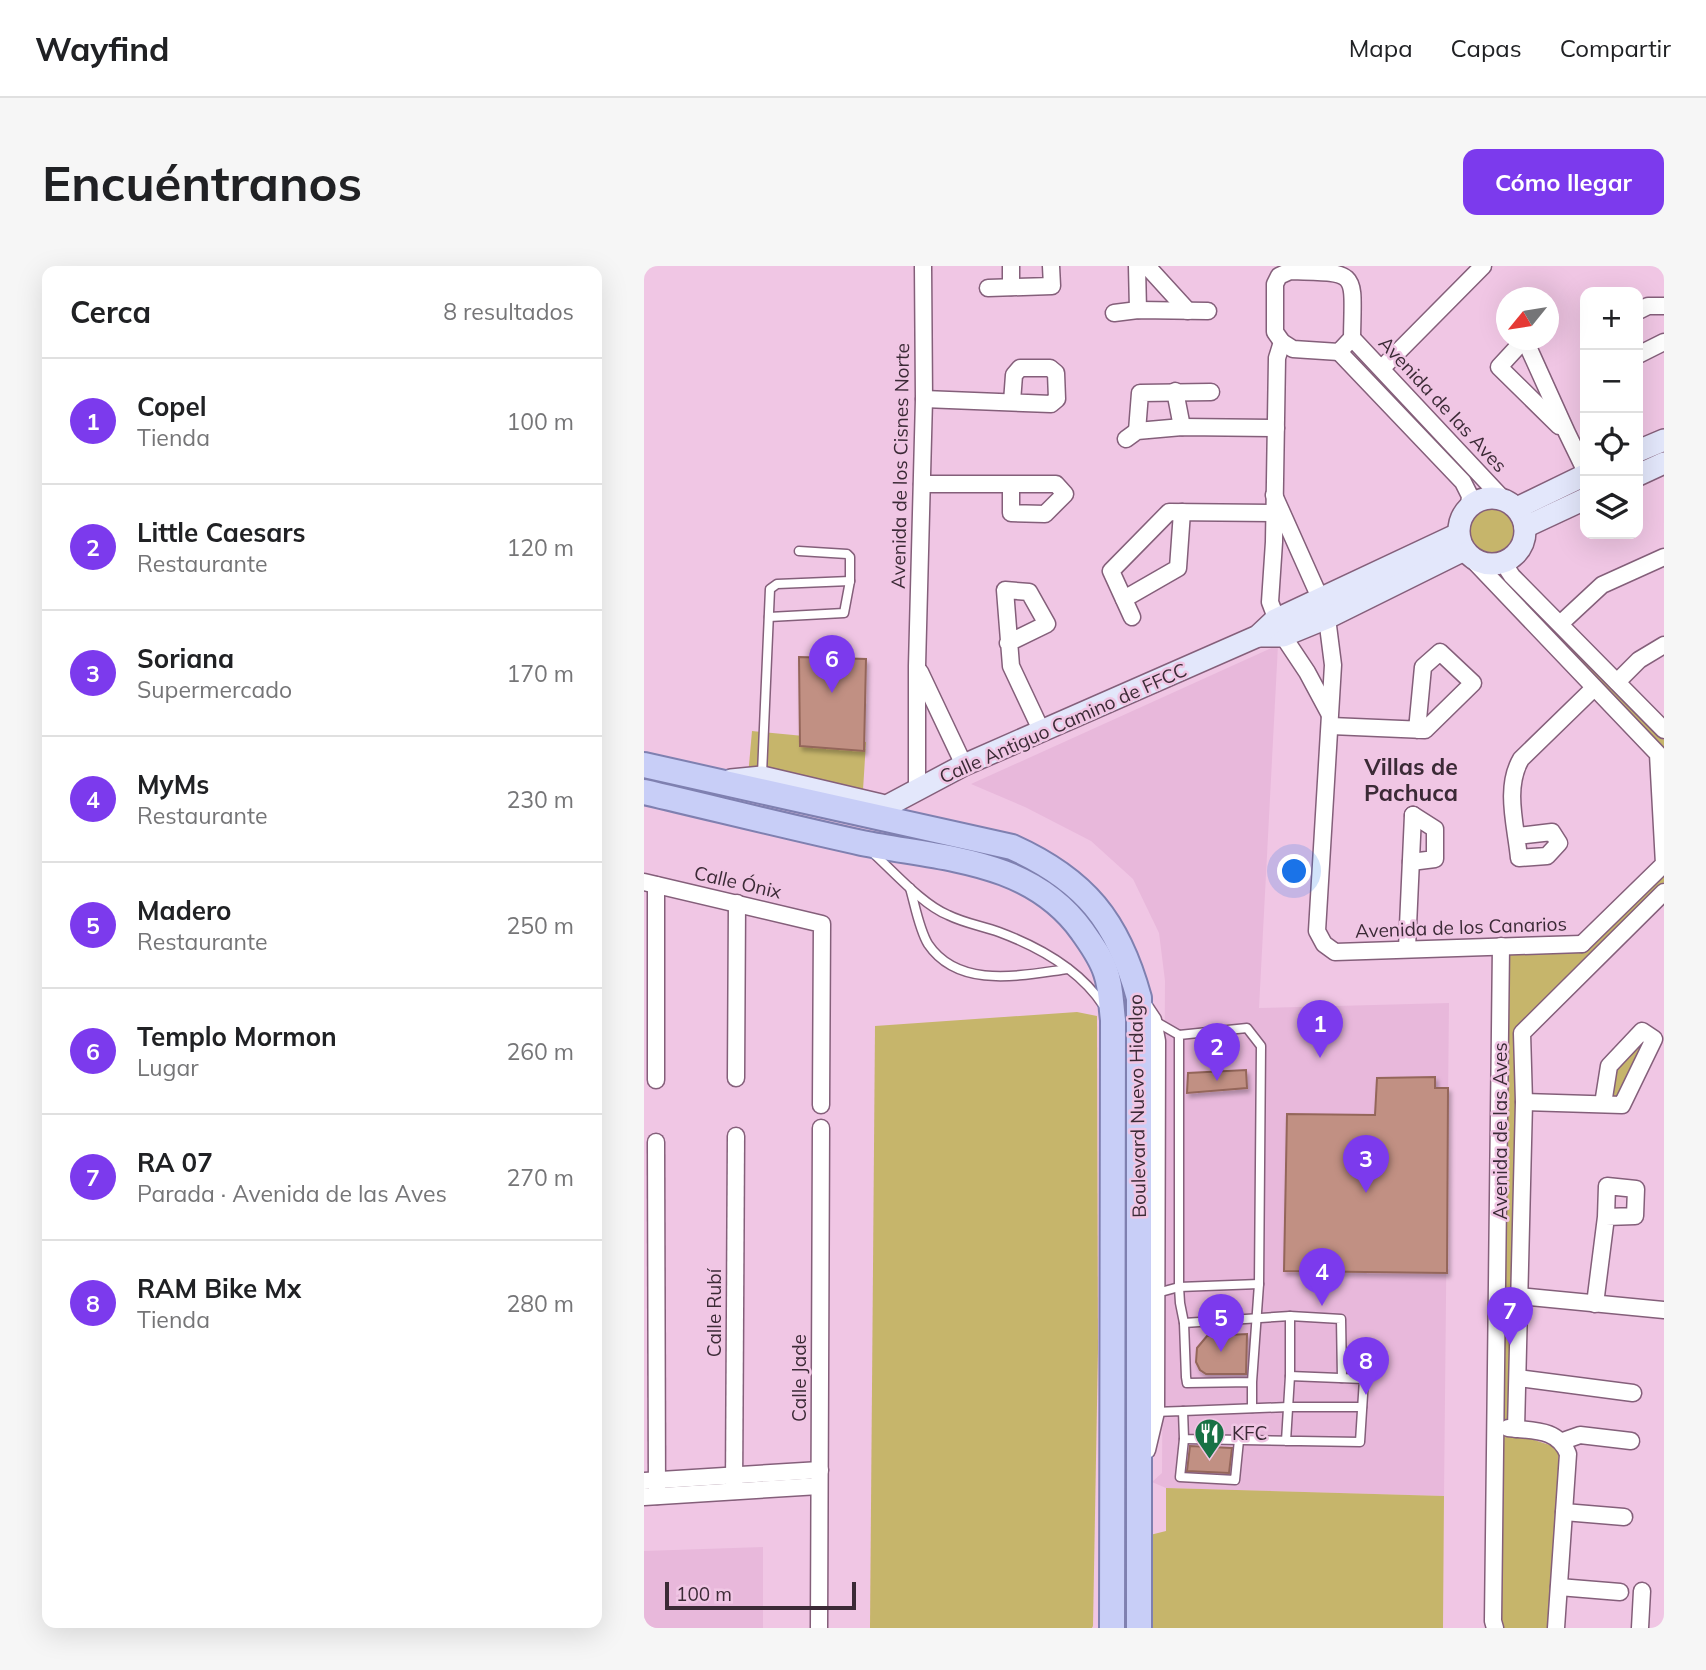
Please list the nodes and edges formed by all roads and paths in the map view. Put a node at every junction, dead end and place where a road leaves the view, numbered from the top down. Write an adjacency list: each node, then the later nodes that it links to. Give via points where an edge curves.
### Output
1 (923, 266): 27 (street, Avenida de los Cisnes Norte)
2 (1010, 266): 9 (street)
3 (1051, 266): 9 (street, via 1052,286)
4 (1138, 266): 13 (street)
5 (1147, 266): 14 (street)
6 (1483, 266): 24 (street)
7 (1274, 271): 8 (street); 18 (street, via 1275,332)
8 (1352, 271): 17 (street)
9 (1011, 287): 10 (street)
10 (988, 288)
11 (1664, 306): 12 (street)
12 (1643, 309)
13 (1138, 310): 14 (street); 16 (street)
14 (1188, 311): 15 (street)
15 (1208, 312)
16 (1114, 313)
17 (1352, 338): 22 (street); 24 (street, Avenida de las Aves)
18 (1282, 342): 22 (street, via 1293,349); 30 (street, Avenida de los Canarios, via 1277,358)
19 (1664, 342): 23 (street)
20 (1515, 350): 31 (street, via 1499,367)
21 (1530, 350): 31 (street)
22 (1339, 352): 41 (street, Avenida de las Aves, via 1463,482)
23 (1643, 352)
24 (1382, 368): 43 (street, Avenida de las Aves)
25 (1175, 391): 26 (street); 29 (street); 29 (street, via 1140,393 1132,435)
26 (1211, 391)
27 (924, 399): 28 (street); 38 (street, Avenida de los Cisnes Norte)
28 (1012, 402)
29 (1182, 427): 30 (street)
30 (1276, 428): 44 (street, Avenida de los Canarios)
31 (1567, 433): 34 (street)
32 (1664, 440): 33 (main road)
33 (1643, 450)
34 (1580, 460)
35 (1664, 463): 36 (main road)
36 (1643, 473)
37 (1583, 476): 43 (main road)
38 (922, 484): 39 (street); 61 (street, Avenida de los Cisnes Norte)
39 (1011, 485)
40 (1580, 500): 43 (main road)
41 (1469, 506): 43 (main road, via 1483,499); 47 (main road, via 1460,519)
42 (1182, 512): 44 (street); 52 (street, via 1178,568); 52 (street, via 1169,512 1111,570)
43 (1515, 512): 50 (main road, via 1523,543)
44 (1277, 513): 45 (street, Avenida de los Canarios); 46 (street, Avenida de los Canarios)
45 (1290, 534): 46 (street); 53 (street, Avenida de los Canarios)
46 (1274, 541): 57 (street, Avenida de los Canarios, via 1270,603)
47 (1464, 547): 50 (main road, via 1490,565); 53 (main road, Calle Antiguo Camino de FFCC); 64 (street)
48 (799, 551): 51 (lane, via 847,554)
49 (1664, 557): 56 (street, via 1602,585)
50 (1508, 560): 56 (street, via 1508,570)
51 (850, 581): 54 (lane, via 841,615); 54 (lane, via 777,584 770,589)
52 (1124, 599): 55 (street)
53 (1324, 608): 57 (main road, Calle Antiguo Camino de FFCC); 60 (street, Avenida de los Canarios)
54 (769, 617): 74 (lane)
55 (1132, 617)
56 (1560, 624): 63 (street)
57 (1279, 628): 62 (street, Avenida de los Canarios); 70 (main road, Calle Antiguo Camino de FFCC)
58 (1009, 643): 70 (street, via 1011,666)
59 (1664, 645): 63 (street, via 1639,660)
60 (1333, 665): 62 (street, via 1325,671); 67 (street, Avenida de los Canarios)
61 (917, 666): 65 (street, Avenida de los Cisnes Norte); 66 (street, Avenida de los Cisnes Norte)
62 (1307, 672): 67 (street, Avenida de los Canarios)
63 (1617, 682): 69 (street)
64 (1594, 688): 71 (street); 81 (street, via 1514,771 1511,785)
65 (937, 710): 66 (street); 73 (street, Avenida de los Cisnes Norte)
66 (917, 719): 76 (street, Avenida de los Cisnes Norte)
67 (1330, 720): 68 (street); 92 (street, Avenida de los Canarios, via 1317,931 1335,951)
68 (1417, 730): 68 (street, via 1425,730 1473,683 1440,652 1423,667)
69 (1664, 730)
70 (1042, 732): 73 (main road, Calle Antiguo Camino de FFCC)
71 (1661, 751): 85 (street)
72 (644, 765): 75 (main road, Boulevard Nuevo Hidalgo)
73 (964, 765): 76 (main road, Calle Antiguo Camino de FFCC)
74 (762, 777): 75 (main road); 78 (main road)
75 (718, 782): 78 (main road, Boulevard Nuevo Hidalgo)
76 (917, 790): 78 (main road, Calle Antiguo Camino de FFCC); 78 (main road); 80 (main road, via 914,807)
77 (644, 792): 79 (main road, Boulevard Nuevo Hidalgo)
78 (871, 807): 79 (main road, via 846,821 821,823); 80 (main road); 82 (main road, Boulevard Nuevo Hidalgo)
79 (740, 814): 83 (main road, Boulevard Nuevo Hidalgo)
80 (918, 816): 82 (main road, via 951,824)
81 (1517, 835)
82 (972, 837): 95 (main road, Boulevard Nuevo Hidalgo, via 1042,860 1094,903 1118,937)
83 (860, 842): 87 (lane); 96 (main road, Boulevard Nuevo Hidalgo, via 999,869 1028,882 1072,917 1095,949 1106,973)
84 (1411, 862): 84 (street, via 1435,859 1435,829 1413,815); 92 (street)
85 (1664, 864): 90 (street)
86 (650, 883): 89 (street, Calle Ónix); 102 (street)
87 (909, 885): 94 (lane, via 947,915 1002,933); 94 (lane, via 927,942 956,970 1009,977)
88 (1664, 892): 93 (street, Avenida de las Aves)
89 (737, 903): 101 (street); 105 (street, Calle Ónix, via 822,924)
90 (1582, 944): 91 (street, Avenida de los Canarios); 93 (street)
91 (1501, 946): 92 (street, Avenida de los Canarios); 98 (street, Avenida de las Aves)
92 (1407, 948)
93 (1591, 964): 99 (street, Avenida de las Aves)
94 (1070, 969): 96 (lane)
95 (1139, 998): 97 (street); 113 (main road, Boulevard Nuevo Hidalgo)
96 (1113, 1020): 112 (main road, Boulevard Nuevo Hidalgo)
97 (1153, 1020): 100 (lane); 113 (street, via 1157,1041)
98 (1501, 1026): 99 (street); 130 (street, Avenida de las Aves)
99 (1522, 1034): 103 (street, Avenida de las Aves)
100 (1179, 1035): 110 (lane, via 1247,1028 1261,1046); 111 (lane)
101 (736, 1078)
102 (656, 1080)
103 (1524, 1102): 104 (street); 114 (street, Avenida de las Aves)
104 (1603, 1104)
105 (821, 1105)
106 (821, 1128): 137 (street, Calle Jade)
107 (736, 1136): 138 (street, Calle Rubí)
108 (656, 1142): 139 (street)
109 (1606, 1217): 115 (street)
110 (1259, 1284): 111 (lane); 118 (lane)
111 (1179, 1287): 113 (lane); 119 (lane)
112 (1112, 1293): 113 (street); 146 (main road, Boulevard Nuevo Hidalgo)
113 (1145, 1293): 129 (main road, Boulevard Nuevo Hidalgo)
114 (1519, 1296): 115 (street); 122 (street, Avenida de las Aves)
115 (1595, 1304): 116 (street)
116 (1664, 1310)
117 (1290, 1315): 118 (lane); 120 (lane); 121 (lane, via 1341,1319)
118 (1257, 1318): 119 (lane); 123 (lane)
119 (1184, 1323): 123 (lane, via 1187,1383)
120 (1290, 1376): 121 (lane); 125 (lane)
121 (1342, 1378): 126 (lane, via 1364,1378)
122 (1518, 1378): 124 (street); 131 (street, Avenida de las Aves)
123 (1252, 1382): 127 (lane)
124 (1633, 1393)
125 (1288, 1407): 126 (lane); 127 (lane); 134 (lane)
126 (1362, 1407): 134 (lane, via 1360,1442)
127 (1252, 1408): 128 (lane)
128 (1183, 1411): 129 (lane); 132 (lane)
129 (1148, 1412): 147 (main road, Boulevard Nuevo Hidalgo, via 1139,1479)
130 (1496, 1427): 131 (street); 148 (street, Avenida de las Aves)
131 (1516, 1429): 135 (street, via 1553,1434)
132 (1184, 1440): 133 (lane); 133 (lane, via 1180,1477 1236,1480)
133 (1239, 1440): 134 (lane)
134 (1286, 1441)
135 (1563, 1441): 136 (street, via 1580,1435); 140 (street, via 1568,1454)
136 (1631, 1441)
137 (820, 1478): 138 (street); 145 (street, Calle Jade)
138 (734, 1483): 139 (street)
139 (650, 1488)
140 (1564, 1512): 141 (street); 142 (street)
141 (1624, 1517)
142 (1559, 1587): 144 (street); 149 (street)
143 (1642, 1591): 150 (street)
144 (1620, 1592)
145 (819, 1628)
146 (1112, 1628)
147 (1139, 1628)
148 (1495, 1628)
149 (1556, 1628)
150 (1640, 1628)

